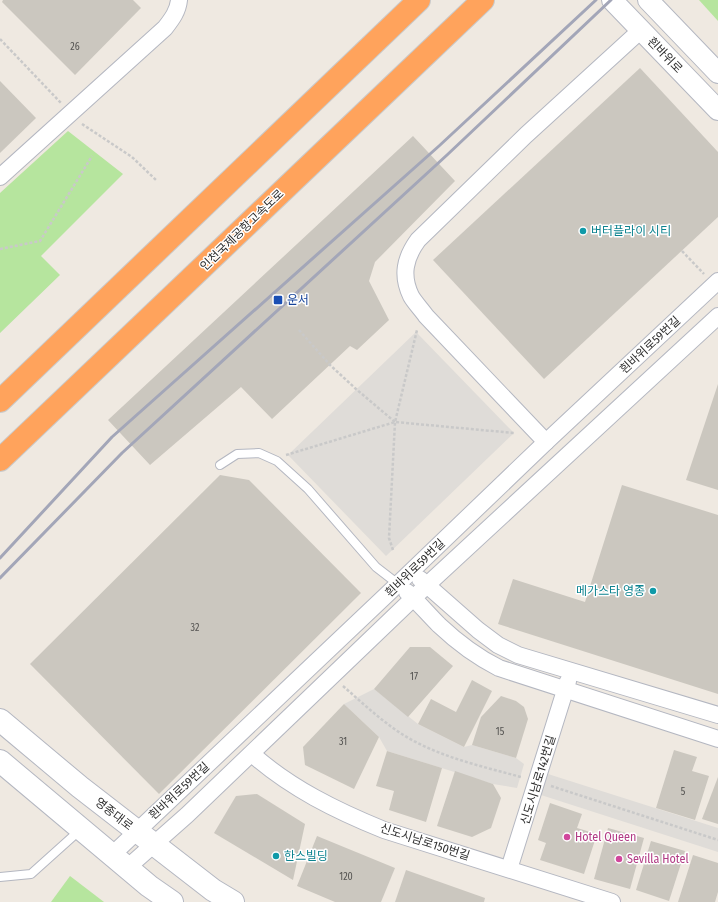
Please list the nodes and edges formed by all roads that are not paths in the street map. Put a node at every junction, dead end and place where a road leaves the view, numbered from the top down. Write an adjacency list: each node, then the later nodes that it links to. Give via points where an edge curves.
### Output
1 (179, 0): 9 (street, via 173,18 165,28)
2 (419, 0): 12 (highway)
3 (483, 0): 14 (highway, 인천국제공항고속도로)
4 (612, 0): 6 (street, 흰바위로)
5 (648, 0): 7 (street)
6 (641, 30): 8 (street, 흰바위로); 13 (street, via 526,135 418,240 410,250 404,272 411,296 426,316)
7 (718, 73)
8 (718, 110)
9 (0, 178)
10 (716, 283): 13 (street, 흰바위로59번길)
11 (718, 316): 18 (street, 흰바위로59번길)
12 (0, 401)
13 (546, 442): 16 (street, 흰바위로59번길)
14 (0, 460)
15 (220, 465): 17 (lane, via 237,454 259,453 277,461 308,489 376,567)
16 (411, 571): 17 (street, 흰바위로59번길); 18 (street)
17 (398, 584): 19 (street); 28 (street, 흰바위로59번길)
18 (427, 585): 19 (street, 흰바위로59번길); 20 (street, via 498,645 518,655)
19 (414, 598): 21 (street, via 461,645 483,660); 25 (street, 흰바위로59번길)
20 (572, 671): 21 (street, 신도시남로142번길); 22 (street)
21 (565, 691): 24 (street); 31 (street, 신도시남로142번길)
22 (718, 715)
23 (0, 720): 28 (main road, 영종대로)
24 (718, 739)
25 (252, 754): 29 (street, 흰바위로59번길); 31 (street, 신도시남로150번길, via 270,770 324,804 359,820)
26 (0, 761): 27 (main road)
27 (81, 830): 30 (main road); 32 (lane, via 31,874)
28 (137, 831): 29 (main road, 영종대로); 30 (street, 흰바위로59번길)
29 (154, 844): 30 (street, 흰바위로59번길); 34 (main road, 영종대로, via 213,890)
30 (119, 861): 33 (main road)
31 (509, 869): 35 (street, 신도시남로150번길)
32 (0, 877)
33 (172, 902)
34 (233, 902)
35 (612, 902)

